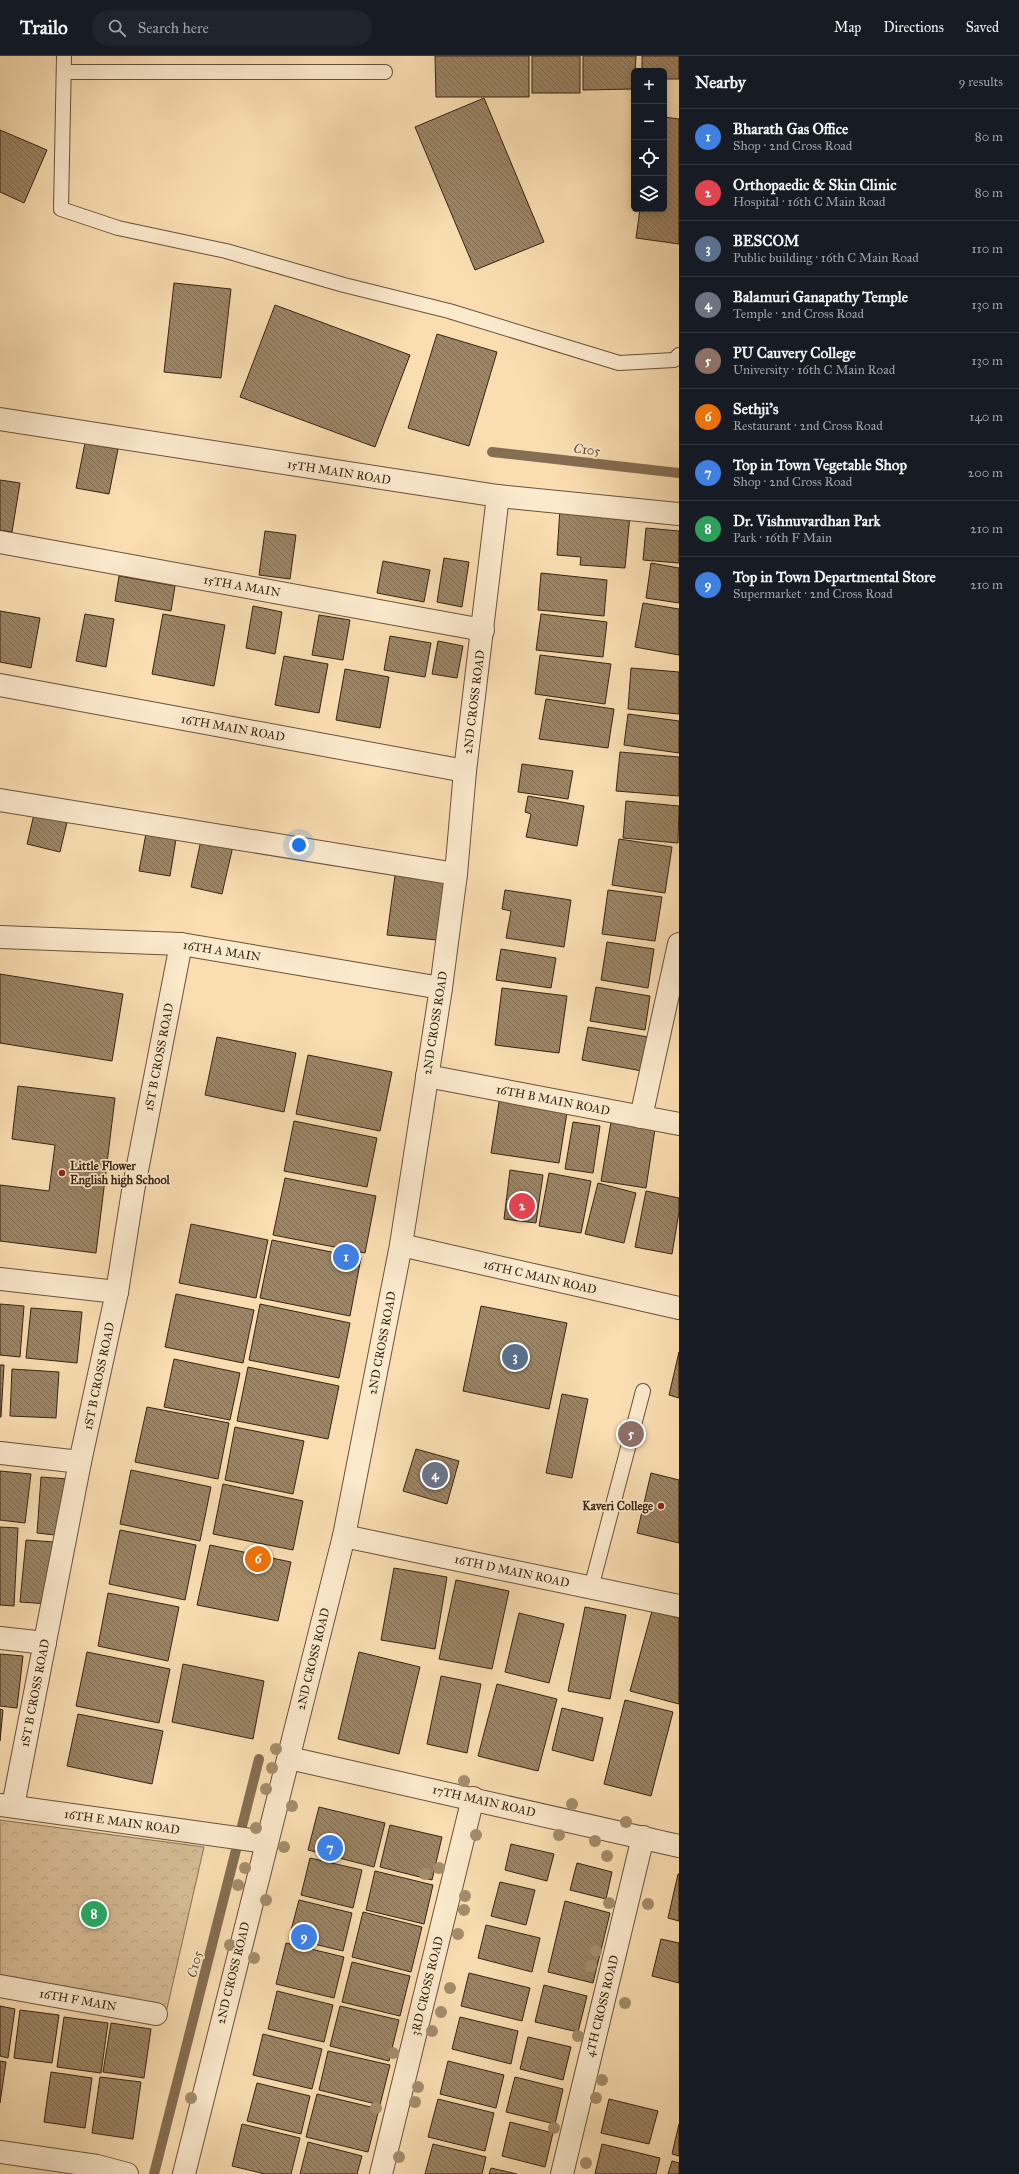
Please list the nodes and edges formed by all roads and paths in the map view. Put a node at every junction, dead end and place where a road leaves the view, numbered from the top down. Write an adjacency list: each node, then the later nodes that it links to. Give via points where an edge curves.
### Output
1 (64, 56): 2 (lane)
2 (64, 72): 3 (lane); 4 (lane, via 61,209 118,228 226,250 344,285 449,311 618,363 674,360)
3 (385, 72)
4 (679, 355)
5 (0, 419): 6 (street, 15TH MAIN ROAD)
6 (498, 496): 7 (street, 15TH MAIN ROAD); 9 (street, 2ND CROSS ROAD)
7 (679, 514)
8 (0, 542): 9 (street, 15TH A MAIN)
9 (483, 630): 11 (street, 2ND CROSS ROAD)
10 (0, 685): 11 (street, 16TH MAIN ROAD)
11 (465, 771): 13 (street, 2ND CROSS ROAD)
12 (0, 800): 13 (street)
13 (456, 874): 17 (street, 2ND CROSS ROAD)
14 (0, 937): 15 (street, 16TH A MAIN)
15 (181, 944): 17 (street, 16TH A MAIN); 23 (street, 1ST B CROSS ROAD, via 133,1191)
16 (679, 944): 19 (street)
17 (441, 988): 18 (street, 2ND CROSS ROAD)
18 (427, 1076): 19 (street, 16TH B MAIN ROAD); 21 (street, 2ND CROSS ROAD)
19 (641, 1117): 20 (street, 16TH B MAIN ROAD)
20 (679, 1124)
21 (401, 1245): 24 (street, 16TH C MAIN ROAD); 28 (street, 2ND CROSS ROAD)
22 (0, 1279): 23 (street)
23 (117, 1292): 27 (street, 1ST B CROSS ROAD)
24 (679, 1308)
25 (643, 1391): 29 (lane)
26 (0, 1453): 27 (street)
27 (80, 1462): 32 (street, 1ST B CROSS ROAD)
28 (344, 1536): 29 (street, 16TH D MAIN ROAD); 33 (street, 2ND CROSS ROAD)
29 (591, 1588): 30 (street, 16TH D MAIN ROAD)
30 (679, 1606)
31 (0, 1638): 32 (street)
32 (45, 1643): 35 (street, 1ST B CROSS ROAD)
33 (288, 1758): 34 (street, 17TH MAIN ROAD); 37 (street, 2ND CROSS ROAD)
34 (473, 1798): 36 (street, 17TH MAIN ROAD); 45 (street, 3RD CROSS ROAD)
35 (6, 1805): 37 (street, 16TH E MAIN ROAD, via 244,1841)
36 (643, 1837): 38 (street, 17TH MAIN ROAD); 46 (street, 4TH CROSS ROAD)
37 (266, 1842): 44 (street, 2ND CROSS ROAD)
38 (679, 1846)
39 (0, 1986): 40 (street, 16TH F MAIN)
40 (156, 2014)
41 (0, 2152): 42 (street)
42 (96, 2170): 43 (street)
43 (123, 2173)
44 (184, 2174)
45 (381, 2174)
46 (562, 2174)

